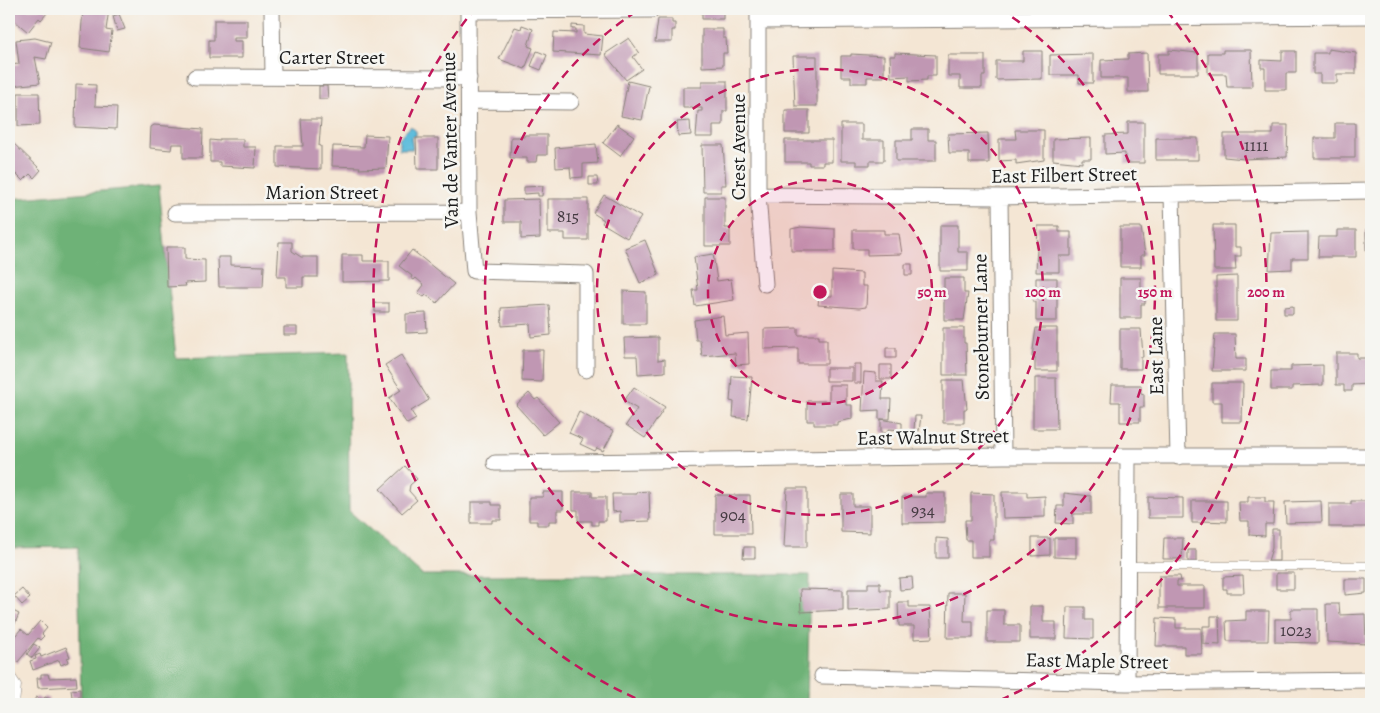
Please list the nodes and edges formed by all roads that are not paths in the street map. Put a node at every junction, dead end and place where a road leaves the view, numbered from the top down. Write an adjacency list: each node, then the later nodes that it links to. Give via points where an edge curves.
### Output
1 (272, 9): 7 (street)
2 (468, 10): 3 (street); 8 (street, Van de Vanter Avenue)
3 (652, 10)
4 (758, 15): 5 (street); 13 (street, Crest Avenue)
5 (1371, 16)
6 (195, 77): 7 (street, Carter Street)
7 (273, 77): 8 (street, Carter Street)
8 (470, 78): 9 (street, Van de Vanter Avenue)
9 (470, 100): 10 (street); 15 (street, Van de Vanter Avenue)
10 (571, 102)
11 (1371, 190): 12 (street, East Filbert Street)
12 (1172, 194): 14 (street, East Filbert Street); 22 (street, East Lane)
13 (758, 195): 14 (street, East Filbert Street); 17 (street, Crest Avenue)
14 (1000, 197): 19 (street, Stoneburner Lane)
15 (469, 212): 16 (street, Marion Street); 18 (street, Van de Vanter Avenue, via 474,271 586,274)
16 (175, 213)
17 (765, 284)
18 (586, 370)
19 (1003, 456): 21 (street, East Walnut Street); 23 (street, East Walnut Street)
20 (1371, 456): 22 (street, East Walnut Street)
21 (1128, 457): 22 (street, East Walnut Street); 24 (street)
22 (1178, 457)
23 (495, 463)
24 (1128, 566): 25 (lane); 29 (street)
25 (1371, 566)
26 (9, 673): 30 (lane, via 17,685)
27 (822, 676): 29 (street, East Maple Street)
28 (1371, 680): 29 (street, East Maple Street)
29 (1127, 683)
30 (14, 704)

